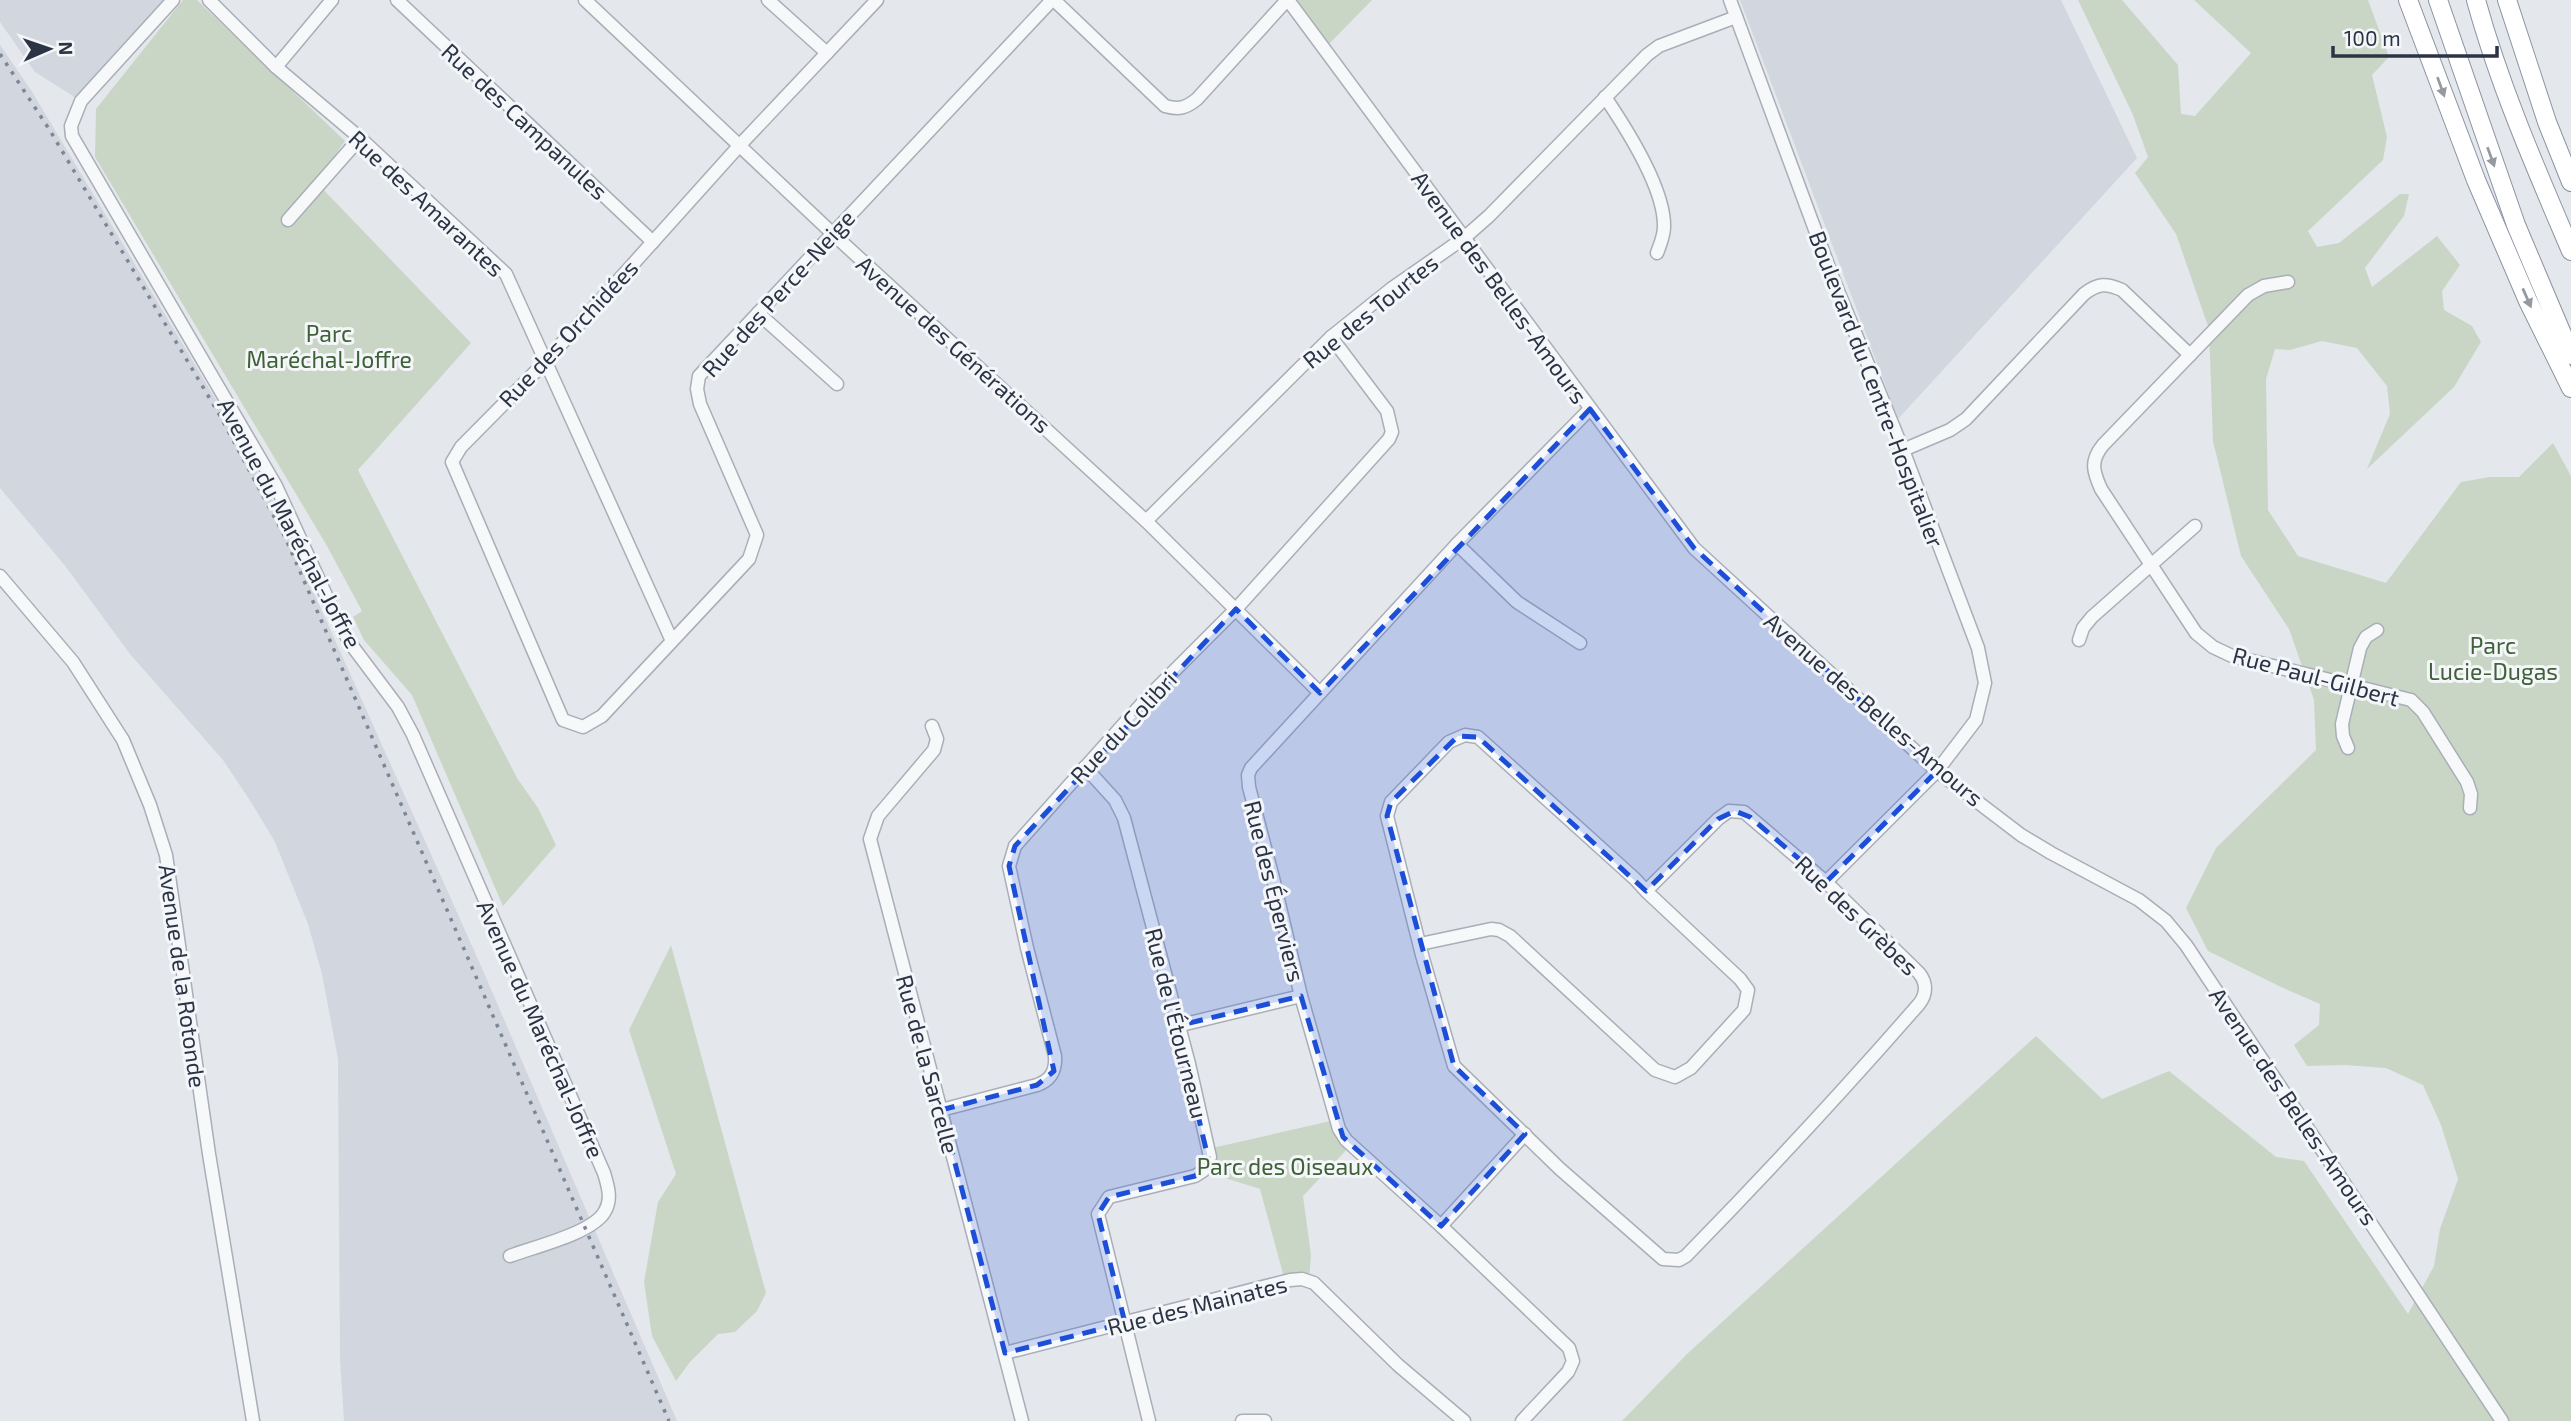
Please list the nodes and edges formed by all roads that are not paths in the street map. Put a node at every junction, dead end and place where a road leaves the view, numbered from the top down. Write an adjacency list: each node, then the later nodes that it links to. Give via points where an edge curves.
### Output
1 (173, 0): 64 (street, Avenue du Maréchal-Joffre, via 81,101 72,136 276,486 350,643 413,735 604,1174 609,1195 601,1217)
2 (209, 0): 17 (street, Rue des Amarantes)
3 (332, 0): 17 (street)
4 (397, 0): 25 (street, Rue des Campanules)
5 (584, 0): 20 (street, Avenue des Générations)
6 (768, 0): 16 (street)
7 (877, 0): 16 (street, Rue des Orchidées)
8 (1053, 0): 9 (street, via 1165,106 1178,109 1197,99); 23 (street, Rue des Perce-Neige)
9 (1287, 0): 24 (street, Avenue des Belles-Amours)
10 (1730, 0): 15 (street, Boulevard du Centre-Hospitalier)
11 (2409, 0): 35 (highway, one-way to 35, via 2476,180)
12 (2438, 0): 32 (highway, one-way to 32, via 2516,225)
13 (2476, 0): 26 (highway, via 2490,51)
14 (2507, 0): 21 (highway)
15 (1736, 17): 18 (street, Rue des Tourtes, via 1659,46); 37 (street, Boulevard du Centre-Hospitalier)
16 (827, 53): 20 (street, Rue des Orchidées)
17 (276, 67): 19 (street, Rue des Amarantes)
18 (1605, 97): 24 (street, Rue des Tourtes); 27 (street, via 1638,147 1658,197 1664,224)
19 (360, 138): 22 (street); 33 (street, Rue des Amarantes, via 506,274)
20 (739, 146): 23 (street, Avenue des Générations); 25 (street, Rue des Orchidées)
21 (2571, 182)
22 (288, 220)
23 (832, 233): 29 (street, Rue des Perce-Neige); 38 (street, Avenue des Générations)
24 (1464, 238): 30 (street, Rue des Tourtes); 36 (street, Avenue des Belles-Amours)
25 (653, 242): 33 (street, Rue des Orchidées)
26 (2571, 251)
27 (1657, 253)
28 (2288, 282): 31 (street, Rue Paul-Gilbert, via 2264,286 2248,295)
29 (758, 313): 34 (street); 46 (street, Rue des Perce-Neige, via 699,376 697,389 757,535 749,559)
30 (1331, 337): 38 (street, Rue des Tourtes); 43 (street, Rue du Colibri, via 1387,411 1392,432)
31 (2190, 355): 37 (street, via 2122,290 2109,284 2095,285 1966,419); 41 (street, Rue Paul-Gilbert, via 2093,457 2093,473 2101,489)
32 (2571, 355)
33 (545, 362): 46 (street, Rue des Amarantes); 50 (street, Rue des Orchidées, via 461,447 452,462)
34 (837, 384)
35 (2571, 388)
36 (1590, 409): 40 (street, Rue des Éperviers); 54 (street, Avenue des Belles-Amours, via 1694,548)
37 (1903, 450): 54 (street, Boulevard du Centre-Hospitalier, via 1979,648 1985,683 1976,720)
38 (1146, 520): 43 (street, Avenue des Générations)
39 (2195, 526): 41 (street)
40 (1457, 544): 47 (street, via 1517,602); 49 (street, Rue des Éperviers)
41 (2151, 565): 45 (street, via 2092,617); 48 (street, Rue Paul-Gilbert, via 2196,634 2213,647 2232,656)
42 (0, 576): 67 (street, Avenue de la Rotonde, via 73,662 123,740 166,855)
43 (1236, 609): 49 (street, Avenue des Générations); 53 (street, Rue du Colibri)
44 (2377, 630): 48 (street, via 2360,648)
45 (2079, 640)
46 (671, 641): 50 (street, Rue des Perce-Neige, via 602,716 583,727)
47 (1580, 643)
48 (2351, 685): 52 (street, via 2342,724); 55 (street, Rue Paul-Gilbert, via 2396,695 2417,706 2467,782)
49 (1320, 693): 59 (street, Rue des Éperviers, via 1248,775)
50 (563, 720)
51 (932, 726): 61 (street, Rue de la Sarcelle, via 937,739 934,750 878,816 870,839)
52 (2348, 747)
53 (1085, 767): 60 (street, Rue de l'Étourneau, via 1115,800 1124,818); 61 (street, Rue du Colibri, via 1015,846 1009,866 1055,1071 1037,1085)
54 (1937, 771): 56 (street, Boulevard du Centre-Hospitalier); 74 (street, Avenue des Belles-Amours, via 2021,835 2139,900 2166,920 2200,964)
55 (2470, 808)
56 (1826, 882): 57 (street, Rue des Grèbes, via 1744,812 1729,811); 62 (street, Rue des Grèbes, via 1919,973 1924,997 1848,1085 1686,1256 1663,1259)
57 (1646, 891): 58 (street, Rue des Grèbes, via 1478,737 1465,734 1449,742 1388,809); 58 (street, via 1748,990 1744,1010 1691,1068 1675,1077 1655,1070 1499,930)
58 (1420, 944): 62 (street, Rue des Grèbes, via 1454,1066)
59 (1301, 996): 60 (street); 63 (street, Rue des Éperviers, via 1343,1137)
60 (1177, 1026): 65 (street, Rue de l'Étourneau, via 1210,1157 1195,1176 1109,1197 1101,1207 1098,1219)
61 (941, 1110): 66 (street, Rue de la Sarcelle)
62 (1525, 1134): 63 (street)
63 (1441, 1226): 73 (street, Rue des Éperviers, via 1569,1348 1573,1361 1568,1372)
64 (510, 1256)
65 (1125, 1323): 66 (street, Rue des Mainates); 69 (street, Rue de l'Étourneau); 72 (street, Rue des Mainates, via 1290,1280 1309,1280)
66 (1005, 1353): 68 (street, Rue de la Sarcelle)
67 (253, 1421)
68 (1022, 1421)
69 (1149, 1421)
70 (1242, 1421): 71 (street)
71 (1265, 1421)
72 (1464, 1421)
73 (1522, 1421)
74 (2502, 1421)

